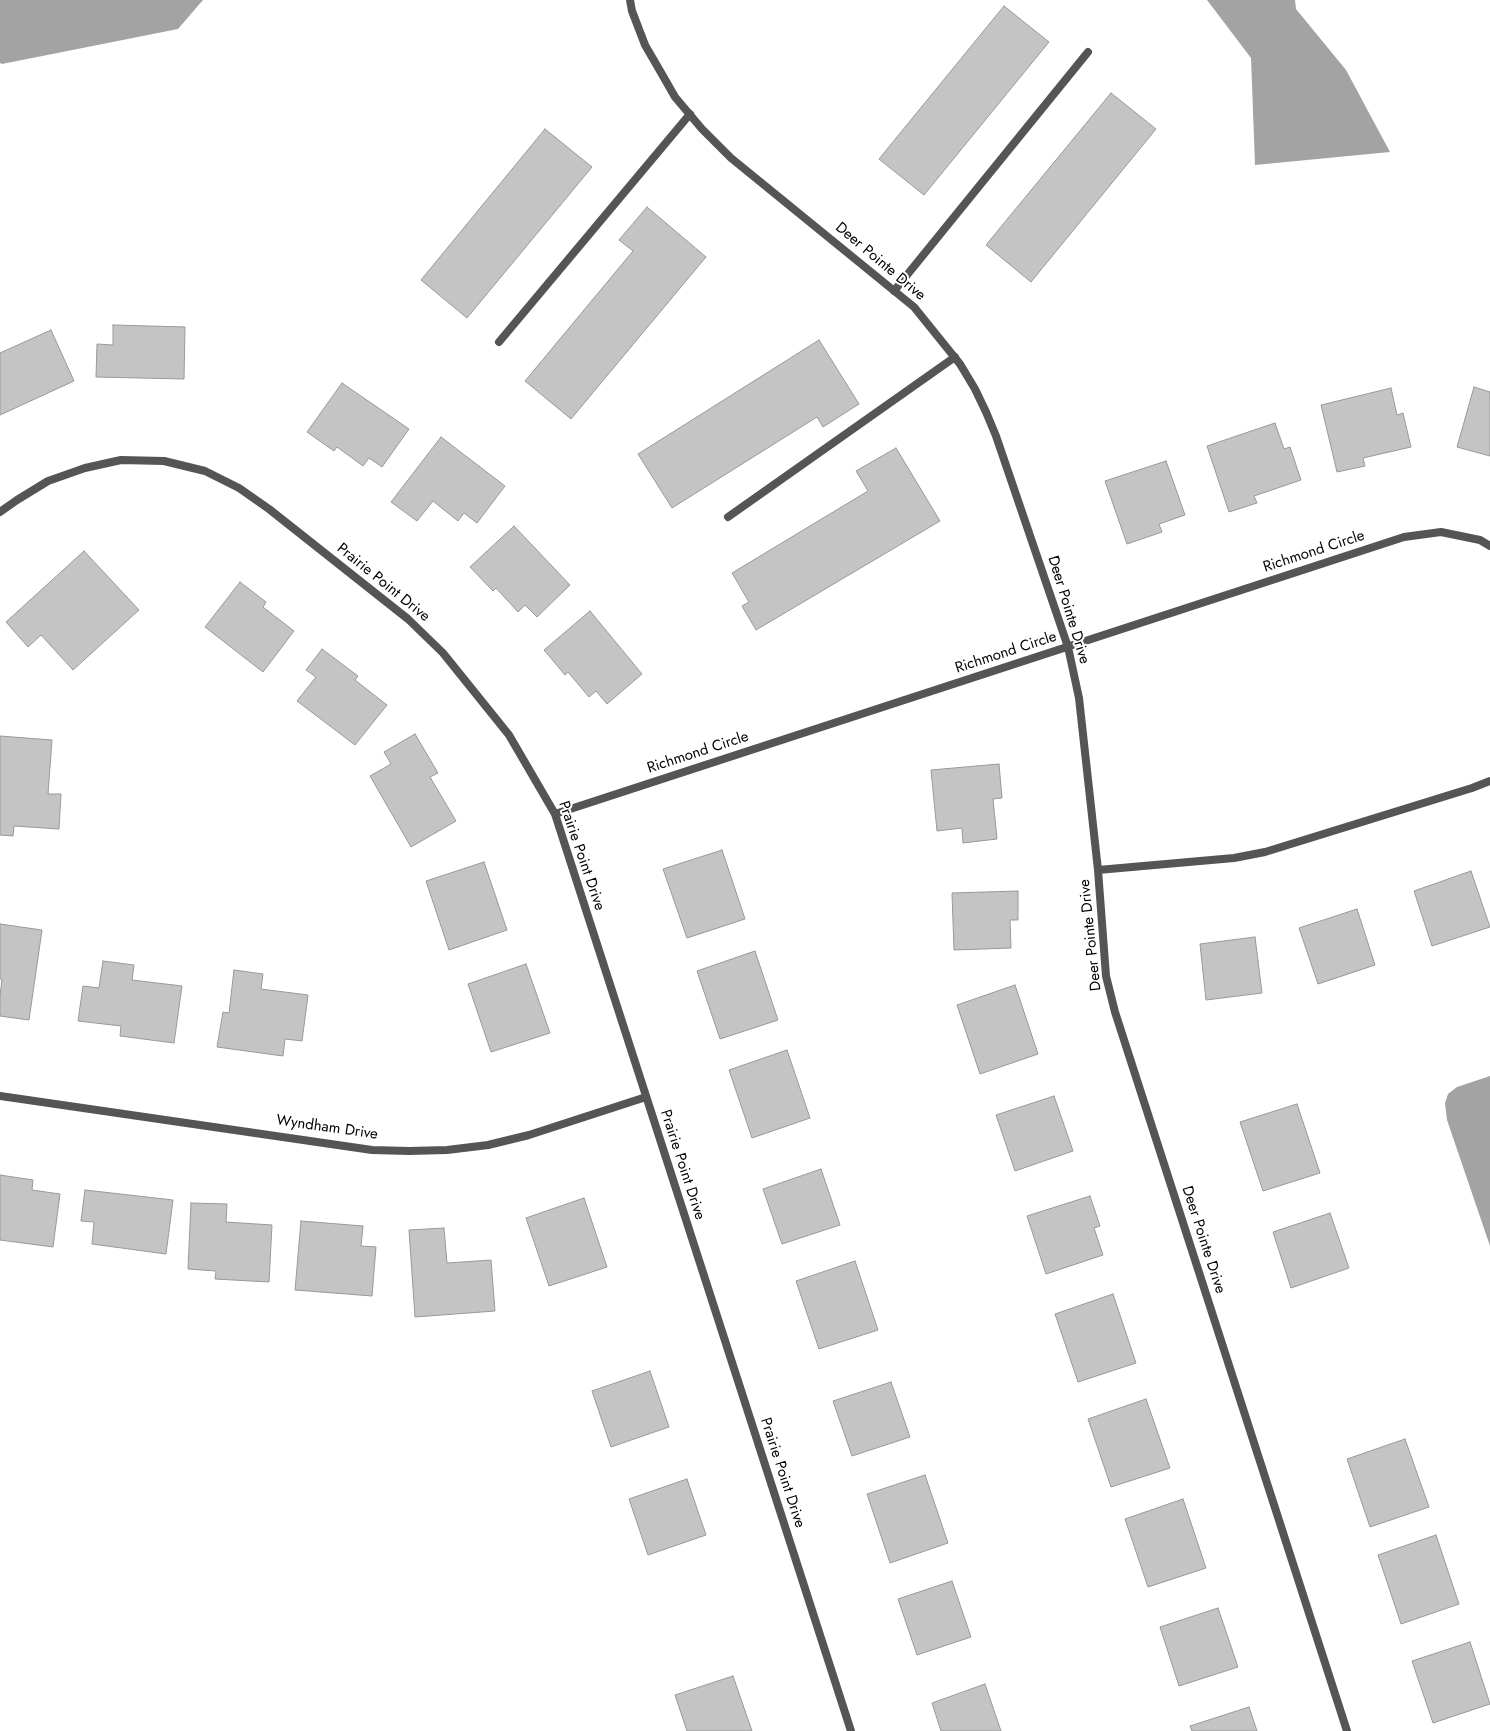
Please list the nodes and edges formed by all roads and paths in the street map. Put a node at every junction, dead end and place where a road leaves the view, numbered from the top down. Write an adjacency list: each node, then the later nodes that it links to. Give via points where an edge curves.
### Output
1 (630, 0): 3 (street, Deer Pointe Drive, via 645,44 676,97)
2 (1088, 52): 4 (street)
3 (690, 114): 4 (street, Deer Pointe Drive, via 731,158); 5 (street)
4 (894, 291): 6 (street, Deer Pointe Drive, via 914,307)
5 (499, 342)
6 (955, 357): 8 (street); 10 (street, Deer Pointe Drive, via 975,389 996,436)
7 (0, 512): 12 (street, Prairie Point Drive, via 48,481 85,468 121,460 164,461 205,471 239,488 269,508 408,619 443,652 509,735)
8 (728, 517)
9 (1490, 546): 10 (street, Richmond Circle, via 1480,540 1441,532 1404,537)
10 (1068, 647): 12 (street, Richmond Circle); 13 (street, Deer Pointe Drive, via 1079,698)
11 (1490, 781): 13 (street, via 1266,852 1234,858)
12 (555, 814): 15 (street, Prairie Point Drive)
13 (1098, 870): 17 (street, Deer Pointe Drive, via 1106,976 1115,1012)
14 (0, 1096): 15 (street, Wyndham Drive, via 372,1150 409,1151 488,1145)
15 (646, 1097): 16 (street, Prairie Point Drive)
16 (851, 1731)
17 (1347, 1731)

